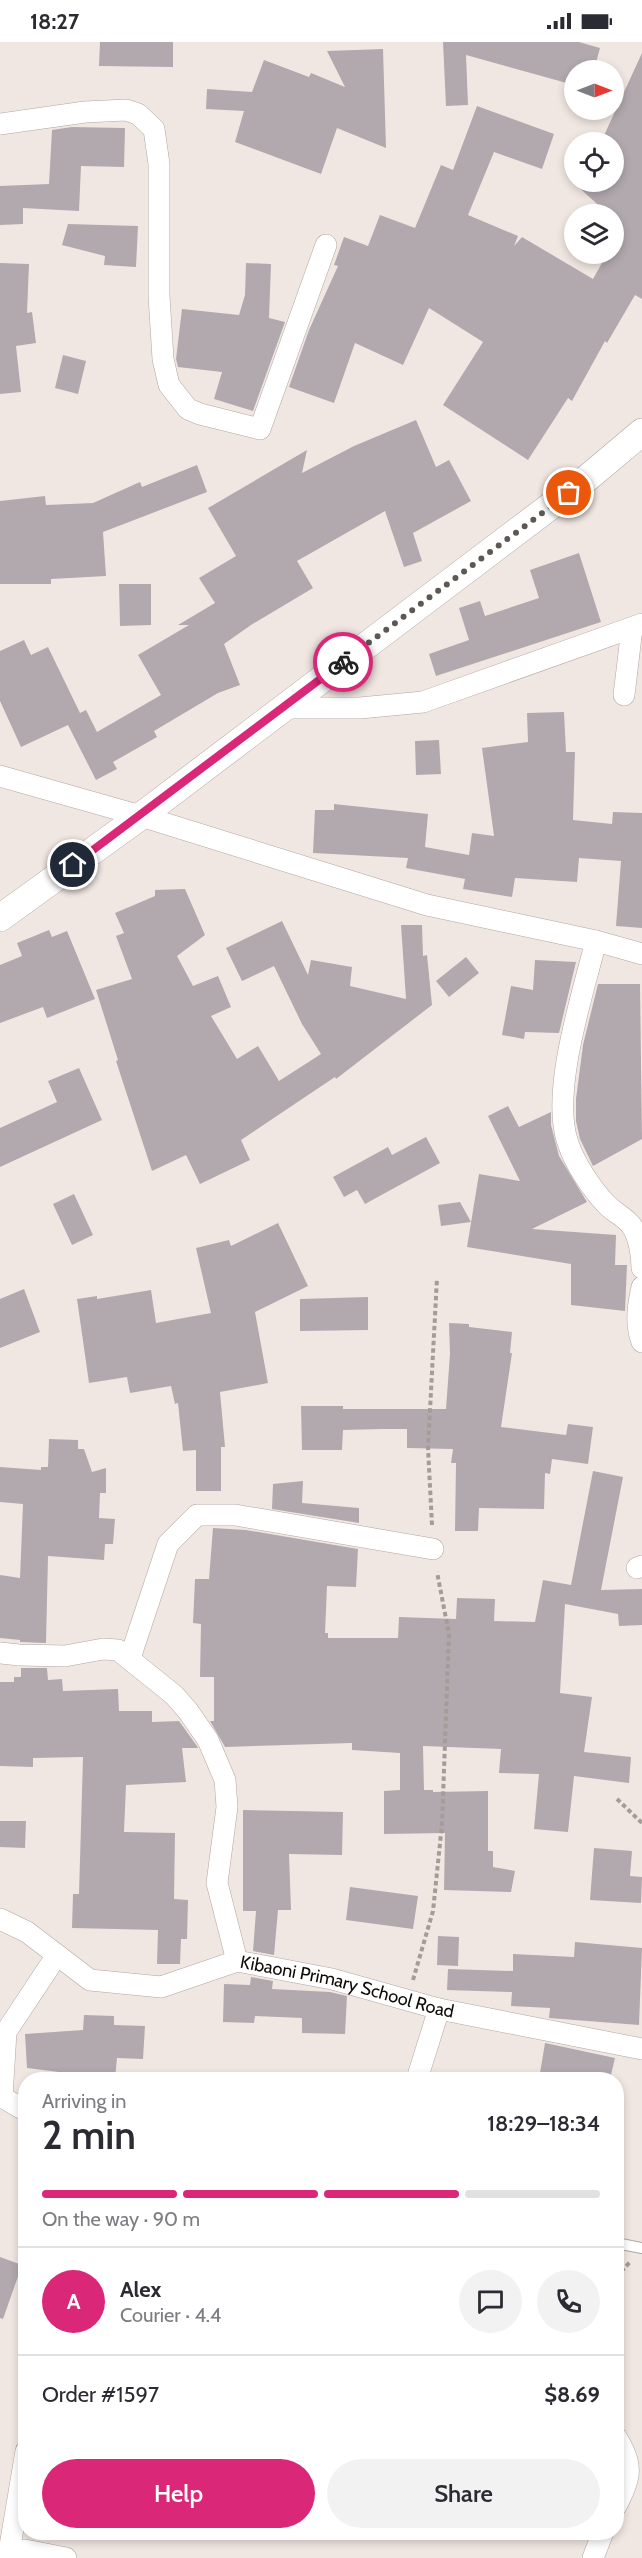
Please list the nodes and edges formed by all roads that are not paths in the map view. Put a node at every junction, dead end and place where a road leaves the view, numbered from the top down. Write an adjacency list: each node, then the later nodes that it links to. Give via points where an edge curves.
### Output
1 (0, 124): 2 (street, via 126,110 138,114 154,129 159,164 163,359 169,385 177,398 200,414 260,429)
2 (326, 244)
3 (642, 432): 6 (street, via 585,480)
4 (637, 626): 5 (street); 6 (street, via 423,702 360,708)
5 (624, 695)
6 (281, 708): 8 (street)
7 (0, 776): 8 (street)
8 (141, 816): 9 (street); 10 (street, via 427,905)
9 (0, 918)
10 (596, 942): 11 (street); 12 (street, via 573,1035 563,1116 568,1143 585,1175 607,1205 631,1224 642,1254)
11 (642, 954)
12 (642, 1269)
13 (642, 1287): 14 (street, via 637,1315)
14 (642, 1342)
15 (433, 1549): 17 (street, via 235,1515 197,1515 168,1544)
16 (0, 1653): 17 (street, via 65,1656 103,1649 118,1650)
17 (130, 1658): 20 (street, via 188,1711 208,1740 225,1780 227,1807 217,1883)
18 (0, 1919): 19 (street, Kibaoni Primary School Road, via 27,1932)
19 (57, 1955): 20 (street, Kibaoni Primary School Road, via 90,1980 161,1987); 24 (street, via 6,2032 2,2097)
20 (237, 1960): 21 (street, Kibaoni Primary School Road, via 332,1979)
21 (439, 2009): 22 (street, Kibaoni Primary School Road); 23 (street)
22 (642, 2049)
23 (419, 2072)
24 (18, 2106)
25 (624, 2245): 26 (lane)
26 (642, 2248)
27 (628, 2447): 28 (street, via 629,2482)
28 (624, 2491)
29 (18, 2504): 31 (street)
30 (600, 2540): 33 (street)
31 (10, 2556): 32 (street, via 25,2550)
32 (66, 2558)
33 (593, 2558)

